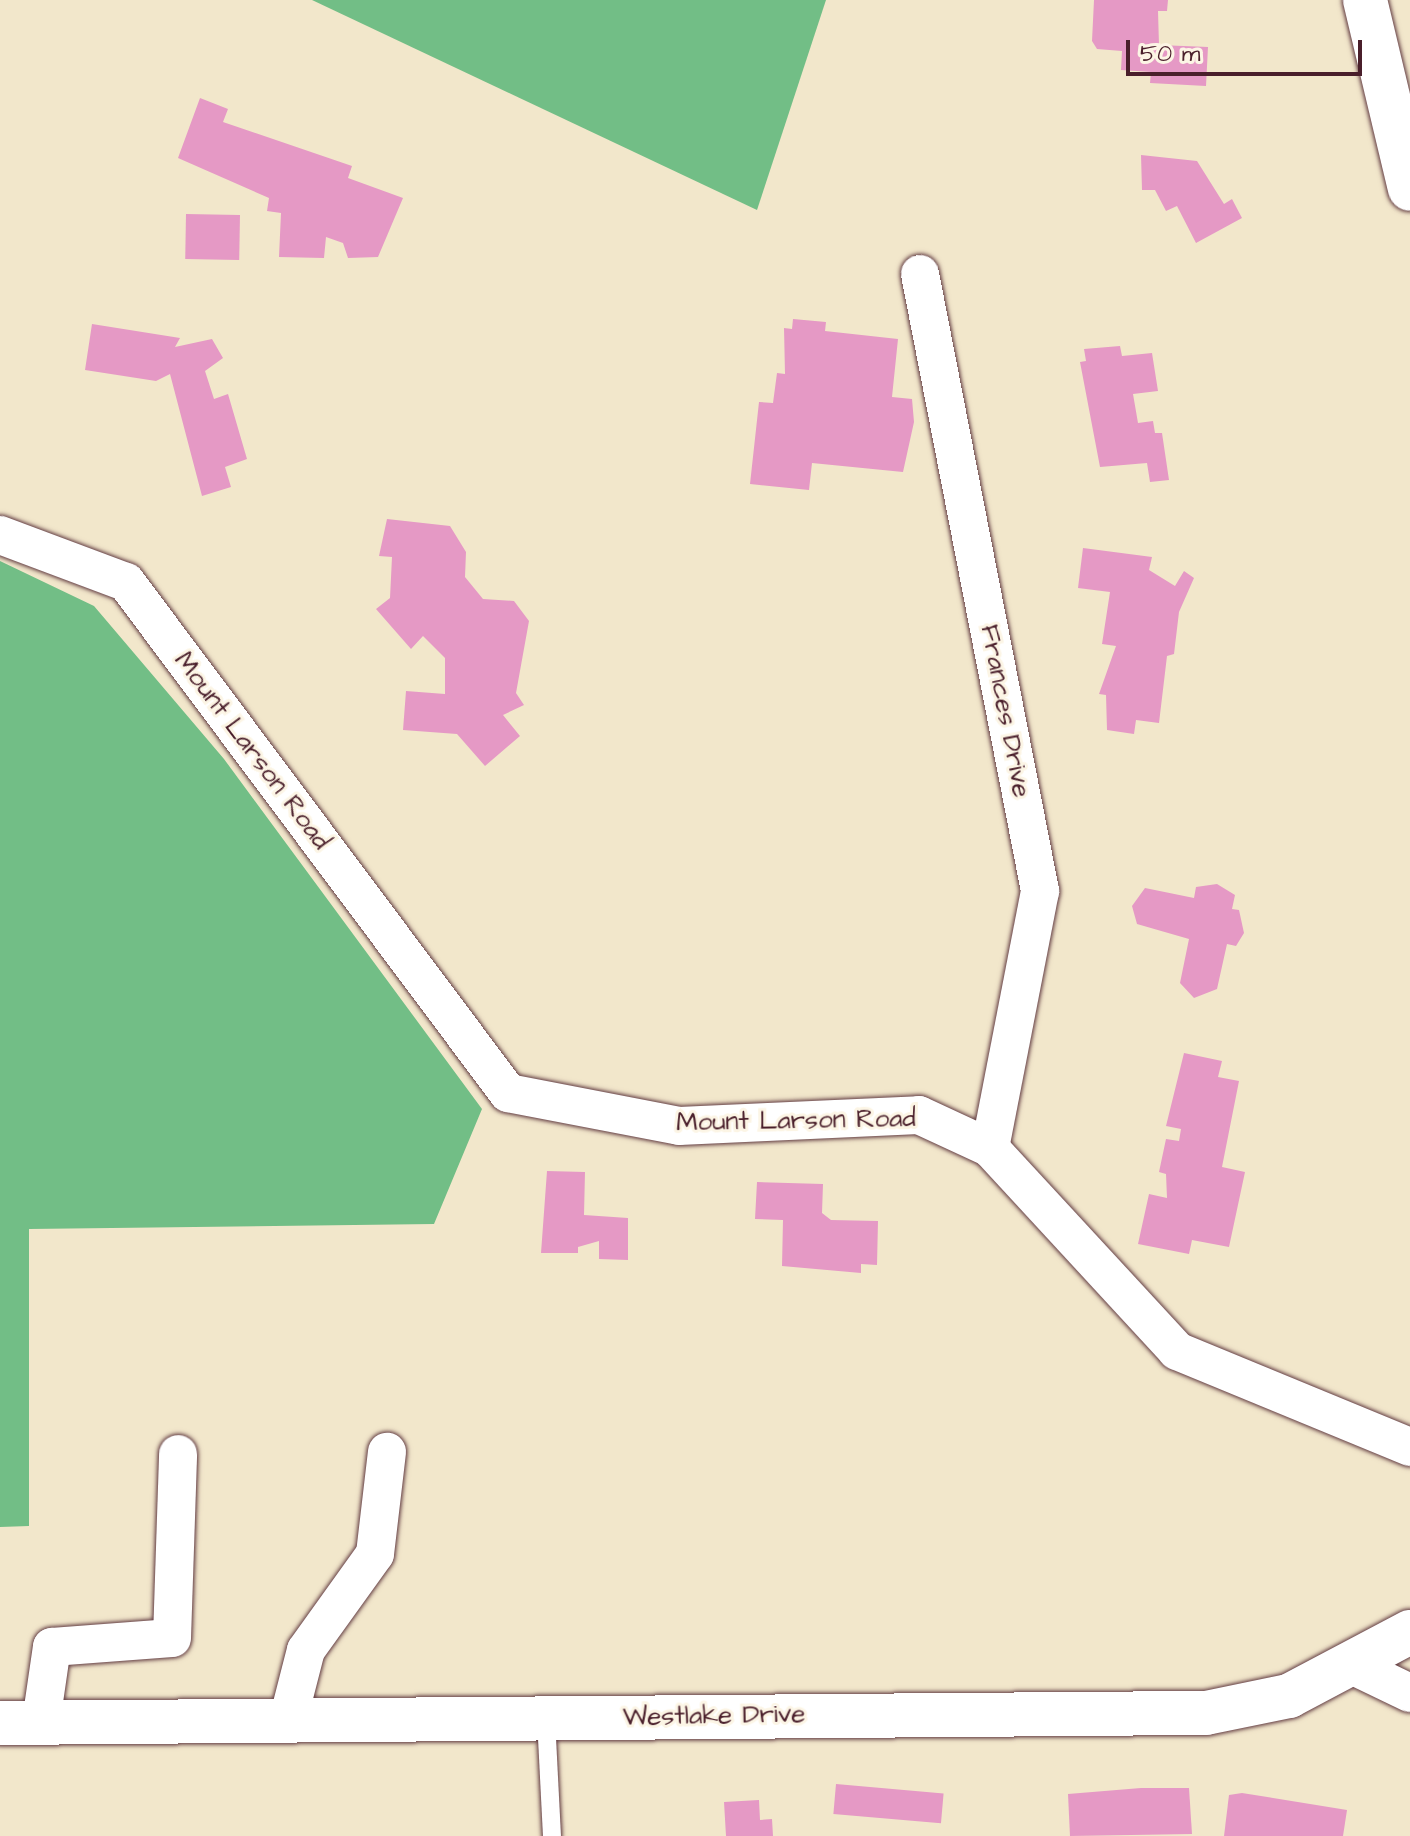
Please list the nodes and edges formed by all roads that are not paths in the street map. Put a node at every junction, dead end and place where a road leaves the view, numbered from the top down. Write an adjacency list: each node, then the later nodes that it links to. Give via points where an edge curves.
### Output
1 (1365, 0): 2 (street)
2 (1410, 189)
3 (920, 274): 5 (street, Frances Drive, via 1040,891)
4 (0, 535): 5 (street, Mount Larson Road, via 126,582 508,1093 679,1126 919,1115)
5 (990, 1148): 6 (street, Mount Larson Road, via 1177,1351)
6 (1410, 1447)
7 (387, 1452): 13 (street, via 375,1554 306,1650)
8 (178, 1454): 14 (street, via 172,1638 52,1647)
9 (1410, 1632): 10 (street, Westlake Drive)
10 (1356, 1667): 11 (street); 12 (street, Westlake Drive, via 1289,1696 1206,1713)
11 (1410, 1693)
12 (546, 1718): 13 (street, Westlake Drive); 15 (lane)
13 (288, 1720): 14 (street, Westlake Drive)
14 (21, 1722)
15 (552, 1836)

